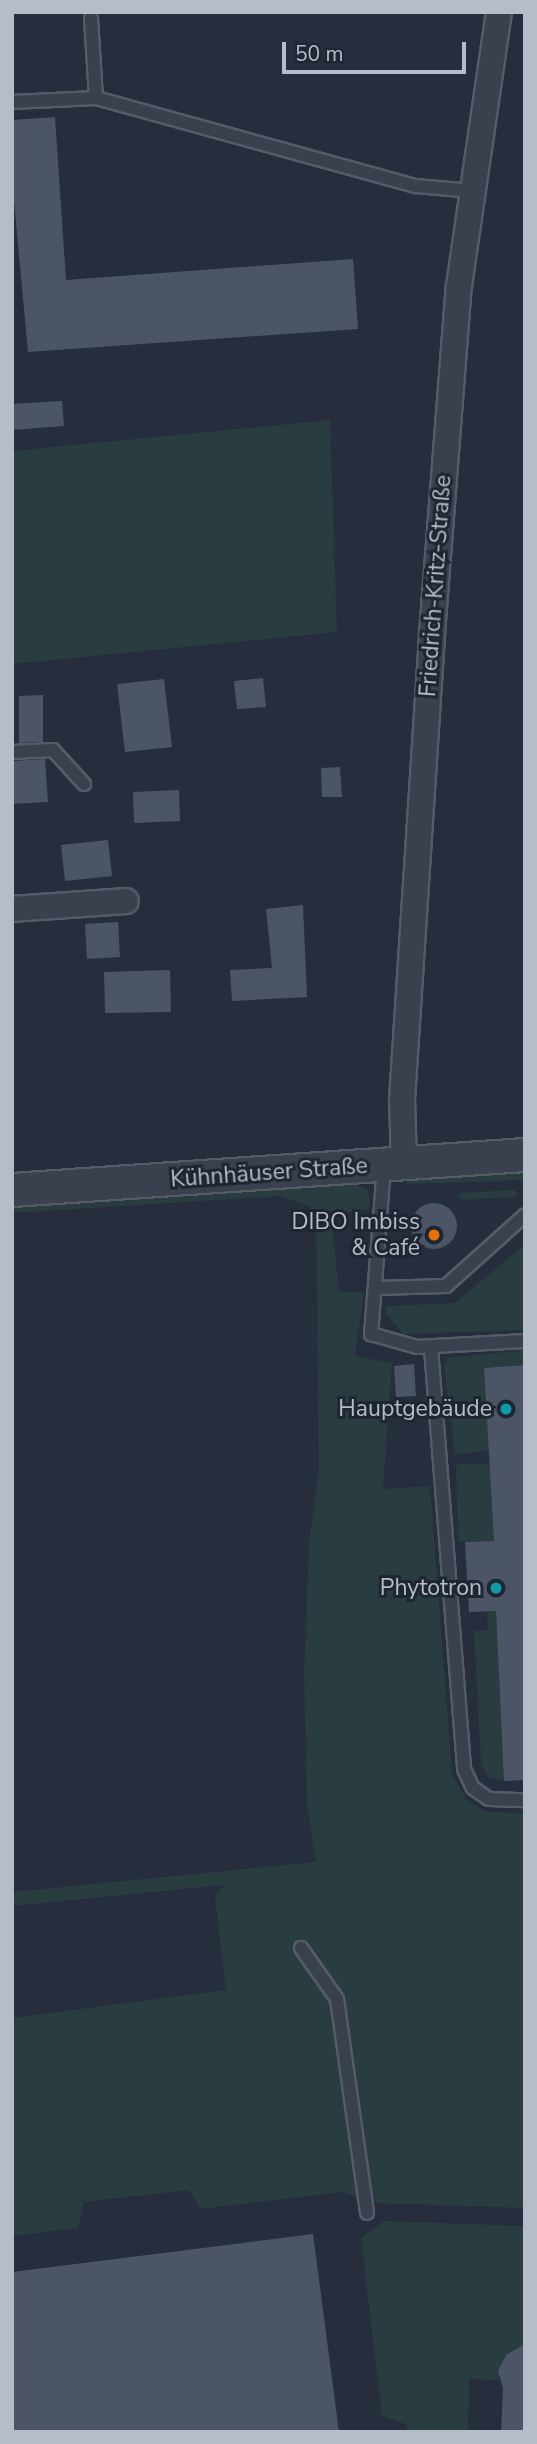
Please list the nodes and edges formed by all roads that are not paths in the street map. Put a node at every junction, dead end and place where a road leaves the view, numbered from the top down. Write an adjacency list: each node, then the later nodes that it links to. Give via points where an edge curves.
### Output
1 (499, 12): 5 (street, Friedrich-Kritz-Straße)
2 (91, 18): 3 (lane)
3 (96, 98): 4 (lane); 5 (lane, via 416,186)
4 (12, 102)
5 (472, 191): 11 (street, Friedrich-Kritz-Straße, via 459,286)
6 (12, 752): 7 (lane, via 53,750)
7 (85, 784)
8 (127, 901): 9 (street)
9 (12, 909)
10 (525, 1155): 11 (street, Kühnhäuser Straße)
11 (394, 1164): 12 (street, Kühnhäuser Straße); 14 (lane)
12 (12, 1190)
13 (525, 1214): 14 (lane, via 446,1286)
14 (377, 1288): 16 (lane, via 371,1334)
15 (525, 1341): 16 (lane)
16 (430, 1348): 17 (lane, via 464,1769 473,1788 489,1799)
17 (525, 1800)
18 (300, 1948): 19 (lane, via 337,1998)
19 (367, 2213)

